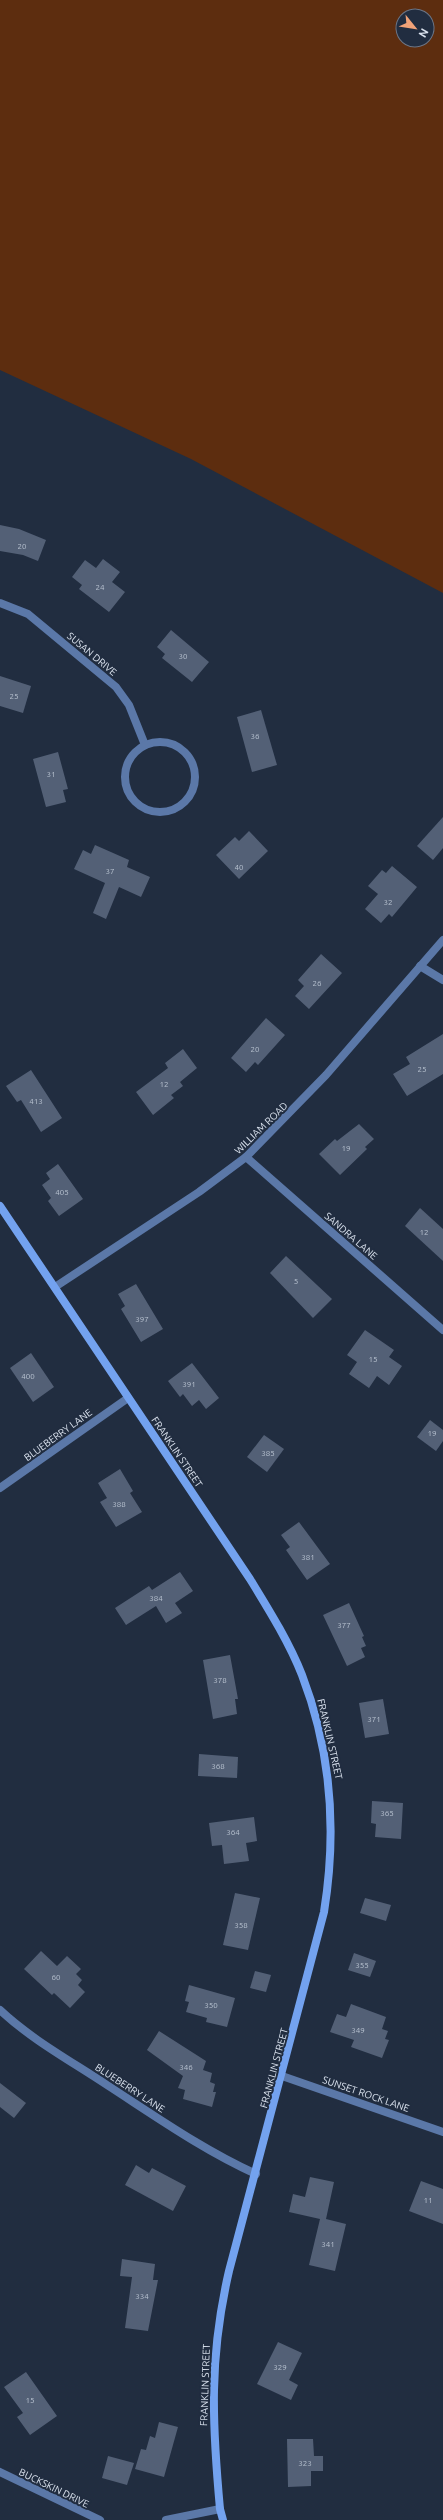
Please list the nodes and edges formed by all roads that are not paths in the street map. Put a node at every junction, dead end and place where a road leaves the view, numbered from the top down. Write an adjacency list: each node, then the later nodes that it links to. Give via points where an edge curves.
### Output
1 (0, 603): 2 (street, SUSAN DRIVE, via 28,614 116,687 128,705)
2 (145, 745): 2 (street, via 134,754 127,765 125,778 128,792 136,803 147,810 161,813 174,809 185,801 193,790 195,776 192,763 184,752 172,744 159,742)
3 (443, 940): 4 (street, WILLIAM ROAD)
4 (420, 966): 5 (street); 6 (street, WILLIAM ROAD, via 326,1075)
5 (443, 980)
6 (246, 1157): 8 (street, WILLIAM ROAD, via 199,1192); 9 (street, SANDRA LANE)
7 (0, 1206): 8 (main road, FRANKLIN STREET)
8 (55, 1287): 10 (main road, FRANKLIN STREET)
9 (443, 1330)
10 (128, 1398): 11 (street, BLUEBERRY LANE); 13 (main road, FRANKLIN STREET, via 270,1612 302,1675 319,1728 330,1786 330,1878 324,1912)
11 (0, 1488)
12 (0, 2010): 15 (street, BLUEBERRY LANE, via 31,2036 129,2099 222,2158)
13 (282, 2076): 14 (street, SUNSET ROCK LANE); 15 (main road, FRANKLIN STREET)
14 (443, 2132)
15 (256, 2174): 17 (main road, FRANKLIN STREET, via 224,2294 214,2357 212,2412)
16 (0, 2472): 18 (street, BUCKSKIN DRIVE)
17 (220, 2509): 19 (street); 20 (main road, FRANKLIN STREET)
18 (100, 2520)
19 (166, 2520)
20 (223, 2520)

